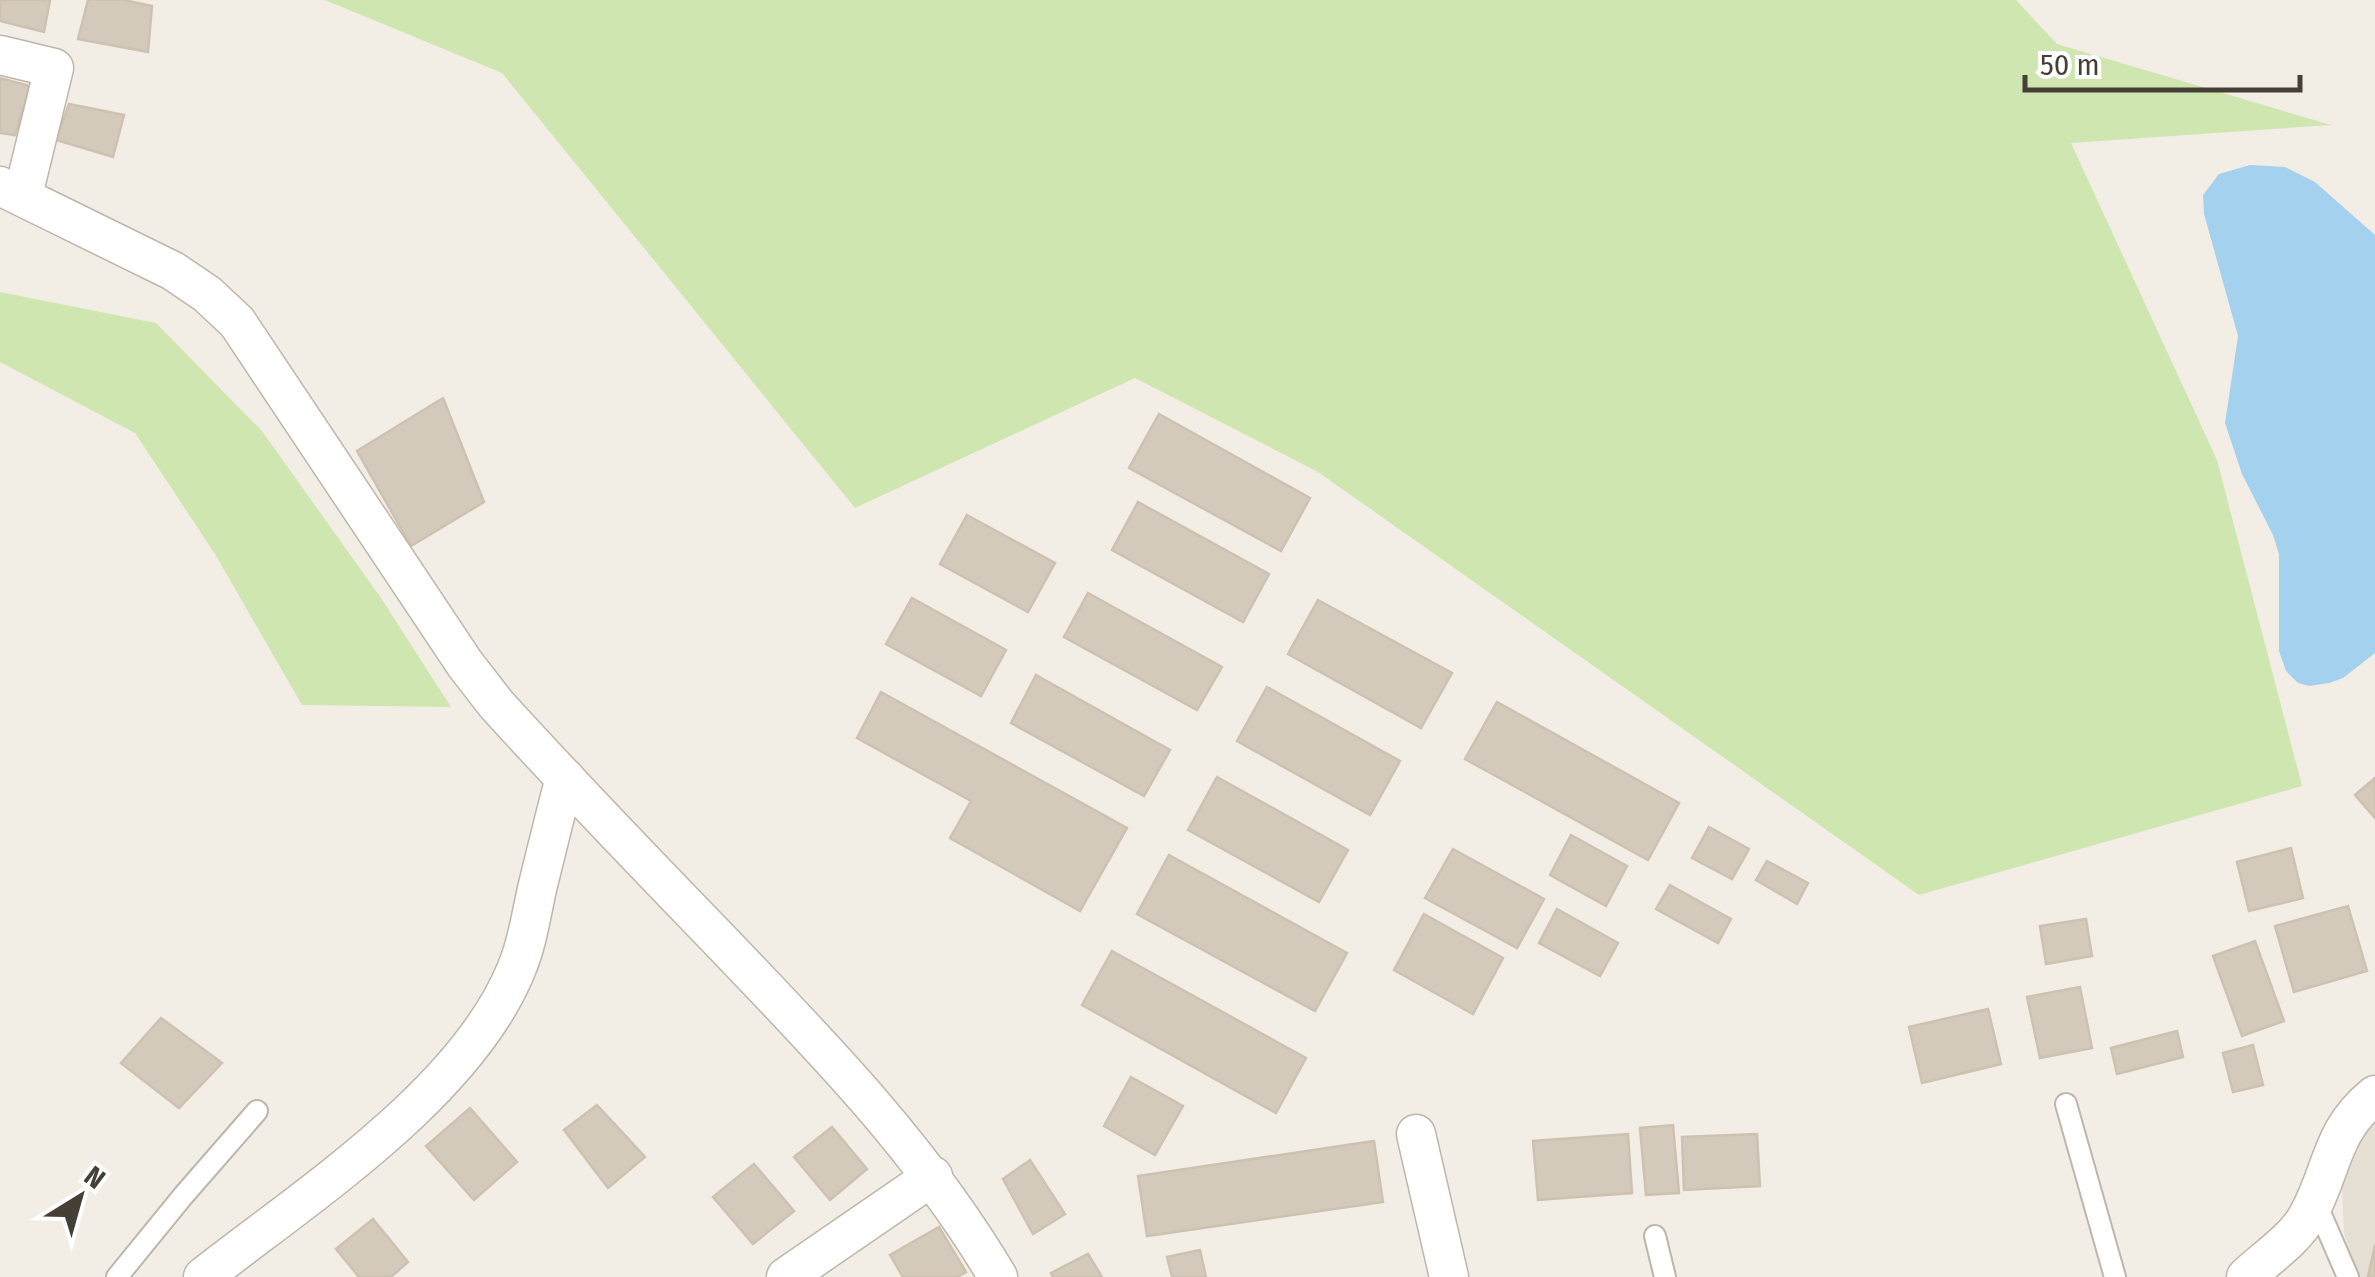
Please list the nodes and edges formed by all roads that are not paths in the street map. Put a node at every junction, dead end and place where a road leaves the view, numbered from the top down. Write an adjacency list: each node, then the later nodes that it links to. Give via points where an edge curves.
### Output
1 (0, 55): 2 (street, via 54,68)
2 (11, 190): 3 (street, via 192,282 237,322 466,664)
3 (565, 778): 8 (street, via 820,1044); 12 (street, via 516,972 482,1028 378,1139)
4 (2375, 1095): 9 (street, via 2344,1130)
5 (2066, 1104): 17 (lane)
6 (257, 1111): 11 (lane)
7 (1416, 1134): 15 (street)
8 (934, 1176): 13 (street); 14 (street)
9 (2315, 1201): 18 (street, via 2305,1221); 19 (lane)
10 (1655, 1236): 16 (lane)
11 (117, 1277)
12 (203, 1277)
13 (786, 1277)
14 (998, 1277)
15 (1449, 1277)
16 (1664, 1277)
17 (2115, 1277)
18 (2246, 1277)
19 (2348, 1277)

